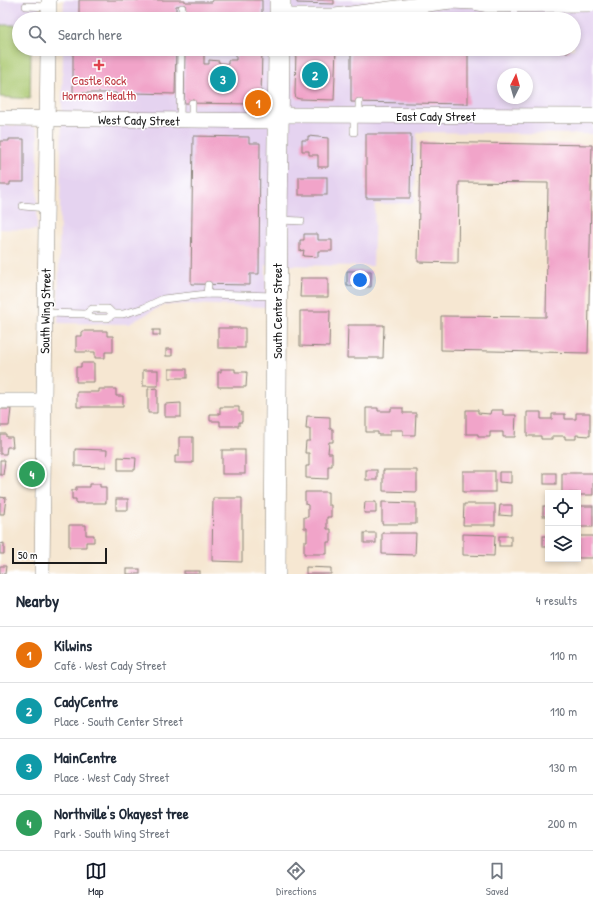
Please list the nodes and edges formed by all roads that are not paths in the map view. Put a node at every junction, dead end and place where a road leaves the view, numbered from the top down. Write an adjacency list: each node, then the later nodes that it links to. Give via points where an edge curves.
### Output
1 (593, 4): 6 (street, via 488,5 451,1)
2 (26, 6): 4 (lane)
3 (182, 8): 5 (lane)
4 (49, 9)
5 (182, 12)
6 (366, 12)
7 (48, 56): 15 (street, South Wing Street)
8 (181, 56): 16 (lane)
9 (279, 56): 14 (main road, South Center Street)
10 (192, 103): 16 (lane)
11 (358, 111): 12 (street, East Cady Street); 14 (street, East Cady Street); 17 (lane)
12 (593, 116)
13 (0, 118): 15 (street, West Cady Street)
14 (278, 118): 16 (street, West Cady Street); 20 (main road, South Center Street)
15 (47, 119): 16 (street, West Cady Street); 19 (street, South Wing Street)
16 (186, 120)
17 (354, 132)
18 (23, 206): 19 (lane)
19 (46, 208): 25 (street, South Wing Street)
20 (277, 220): 21 (lane); 24 (main road, South Center Street)
21 (301, 221)
22 (208, 284): 23 (lane)
23 (208, 294): 24 (lane); 25 (lane, via 163,300 123,314 113,314 108,309 92,308 86,314)
24 (276, 296): 29 (main road, South Center Street)
25 (45, 313): 27 (street, South Wing Street)
26 (0, 401): 27 (street)
27 (44, 402): 28 (street, South Wing Street)
28 (42, 574)
29 (275, 574)

